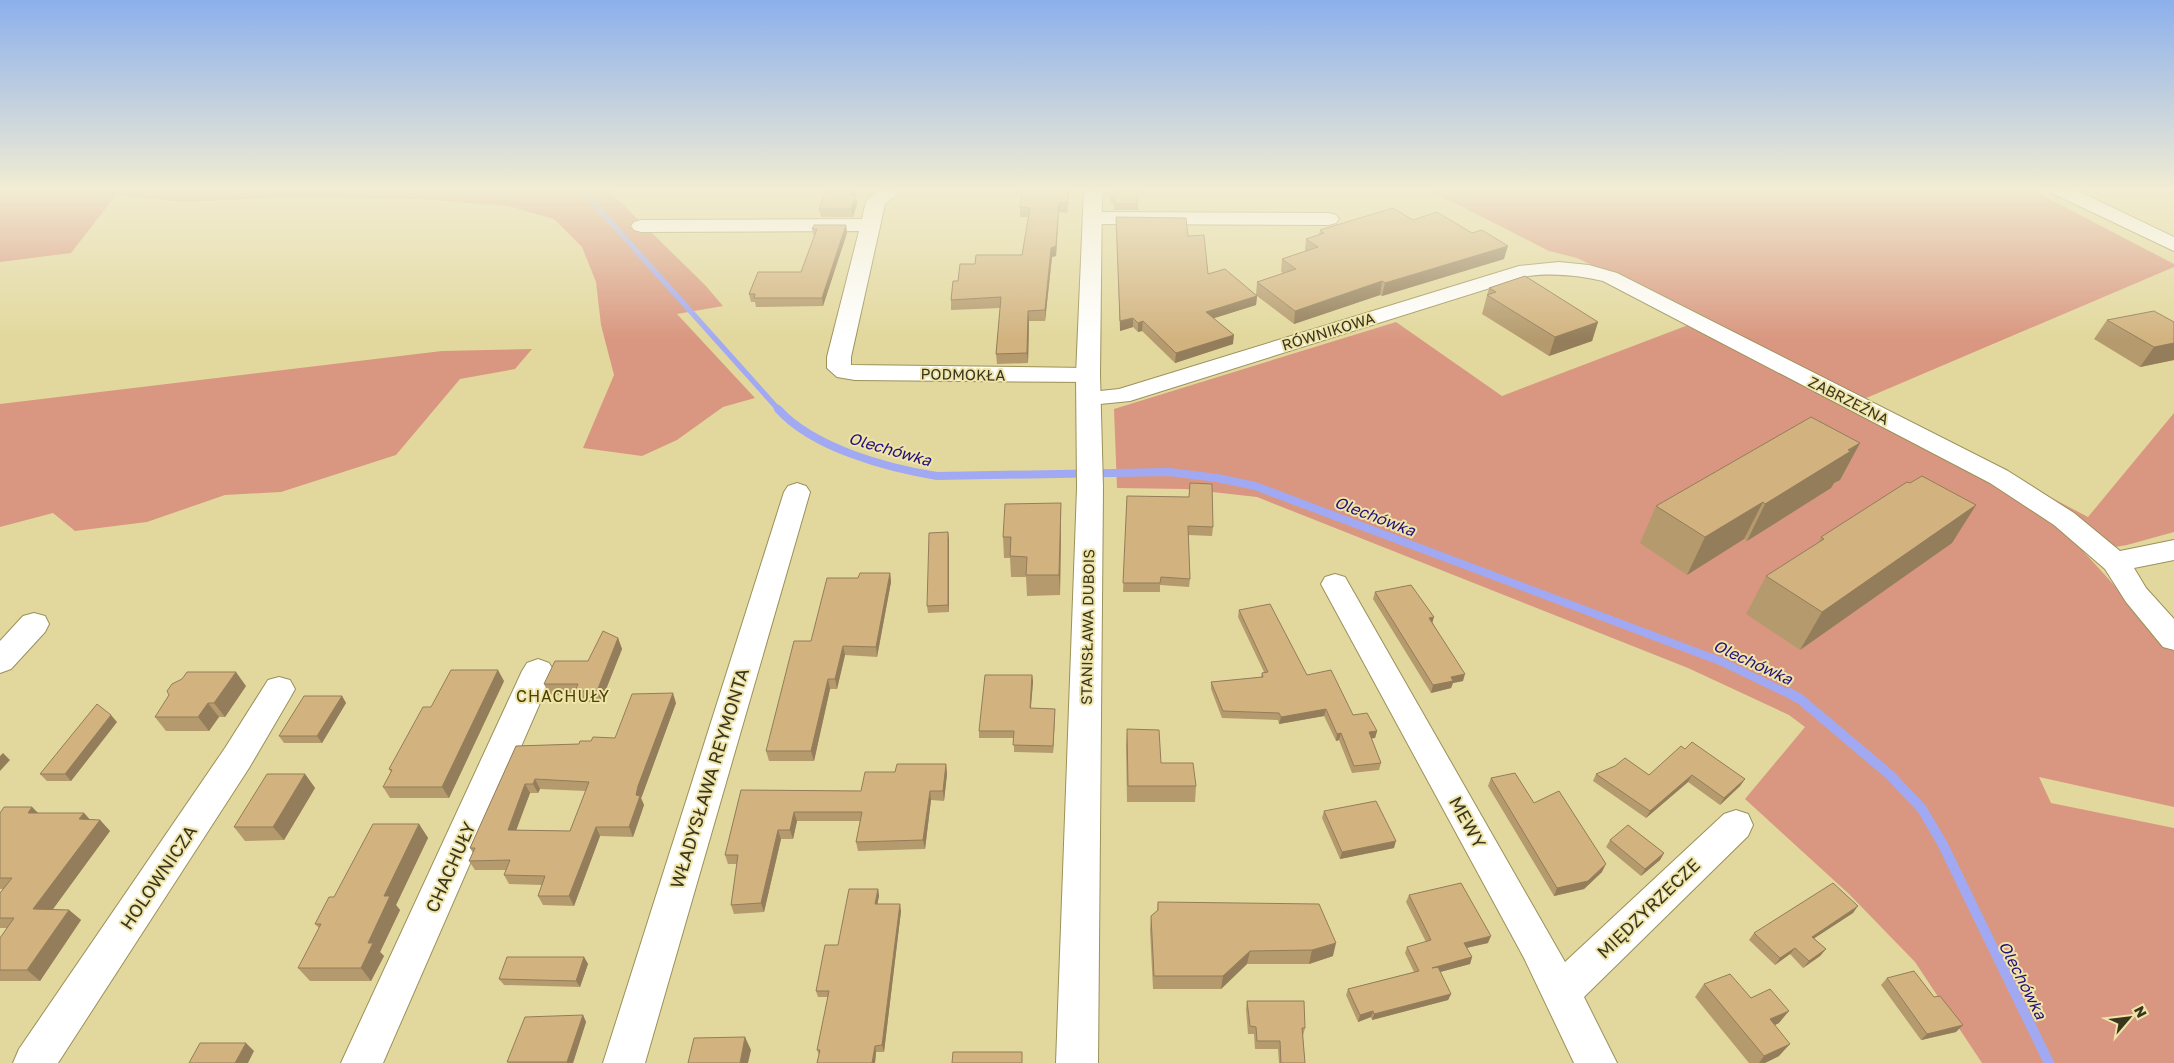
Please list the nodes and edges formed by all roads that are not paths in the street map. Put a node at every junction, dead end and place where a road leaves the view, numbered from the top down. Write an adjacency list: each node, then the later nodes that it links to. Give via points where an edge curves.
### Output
1 (867, 240): 6 (street, PODMOKŁA, via 839,357 839,368 845,372)
2 (1092, 240): 6 (street, STANISŁAWA DUBOIS)
3 (2161, 240): 4 (street)
4 (2174, 246)
5 (1568, 267): 6 (street, RÓWNIKOWA, via 1519,272 1121,396); 9 (street, ZABRZEŹNA, via 1610,277 1999,478 2064,519)
6 (1089, 387): 21 (street, STANISŁAWA DUBOIS, via 1090,474)
7 (796, 492): 20 (street, WŁADYSŁAWA REYMONTA)
8 (2174, 550): 9 (street)
9 (2114, 562): 12 (street, ZABRZEŹNA, via 2136,595)
10 (1335, 584): 17 (street, MEWY)
11 (34, 624): 13 (street)
12 (2174, 639)
13 (0, 661)
14 (538, 672): 19 (street, CHACHUŁY)
15 (279, 689): 18 (street, HOLOWNICZA, via 237,758)
16 (1736, 825): 17 (street, MIĘDZYRZECZE)
17 (1561, 992): 22 (street, MEWY)
18 (34, 1063)
19 (362, 1063)
20 (624, 1063)
21 (1077, 1063)
22 (1596, 1063)

